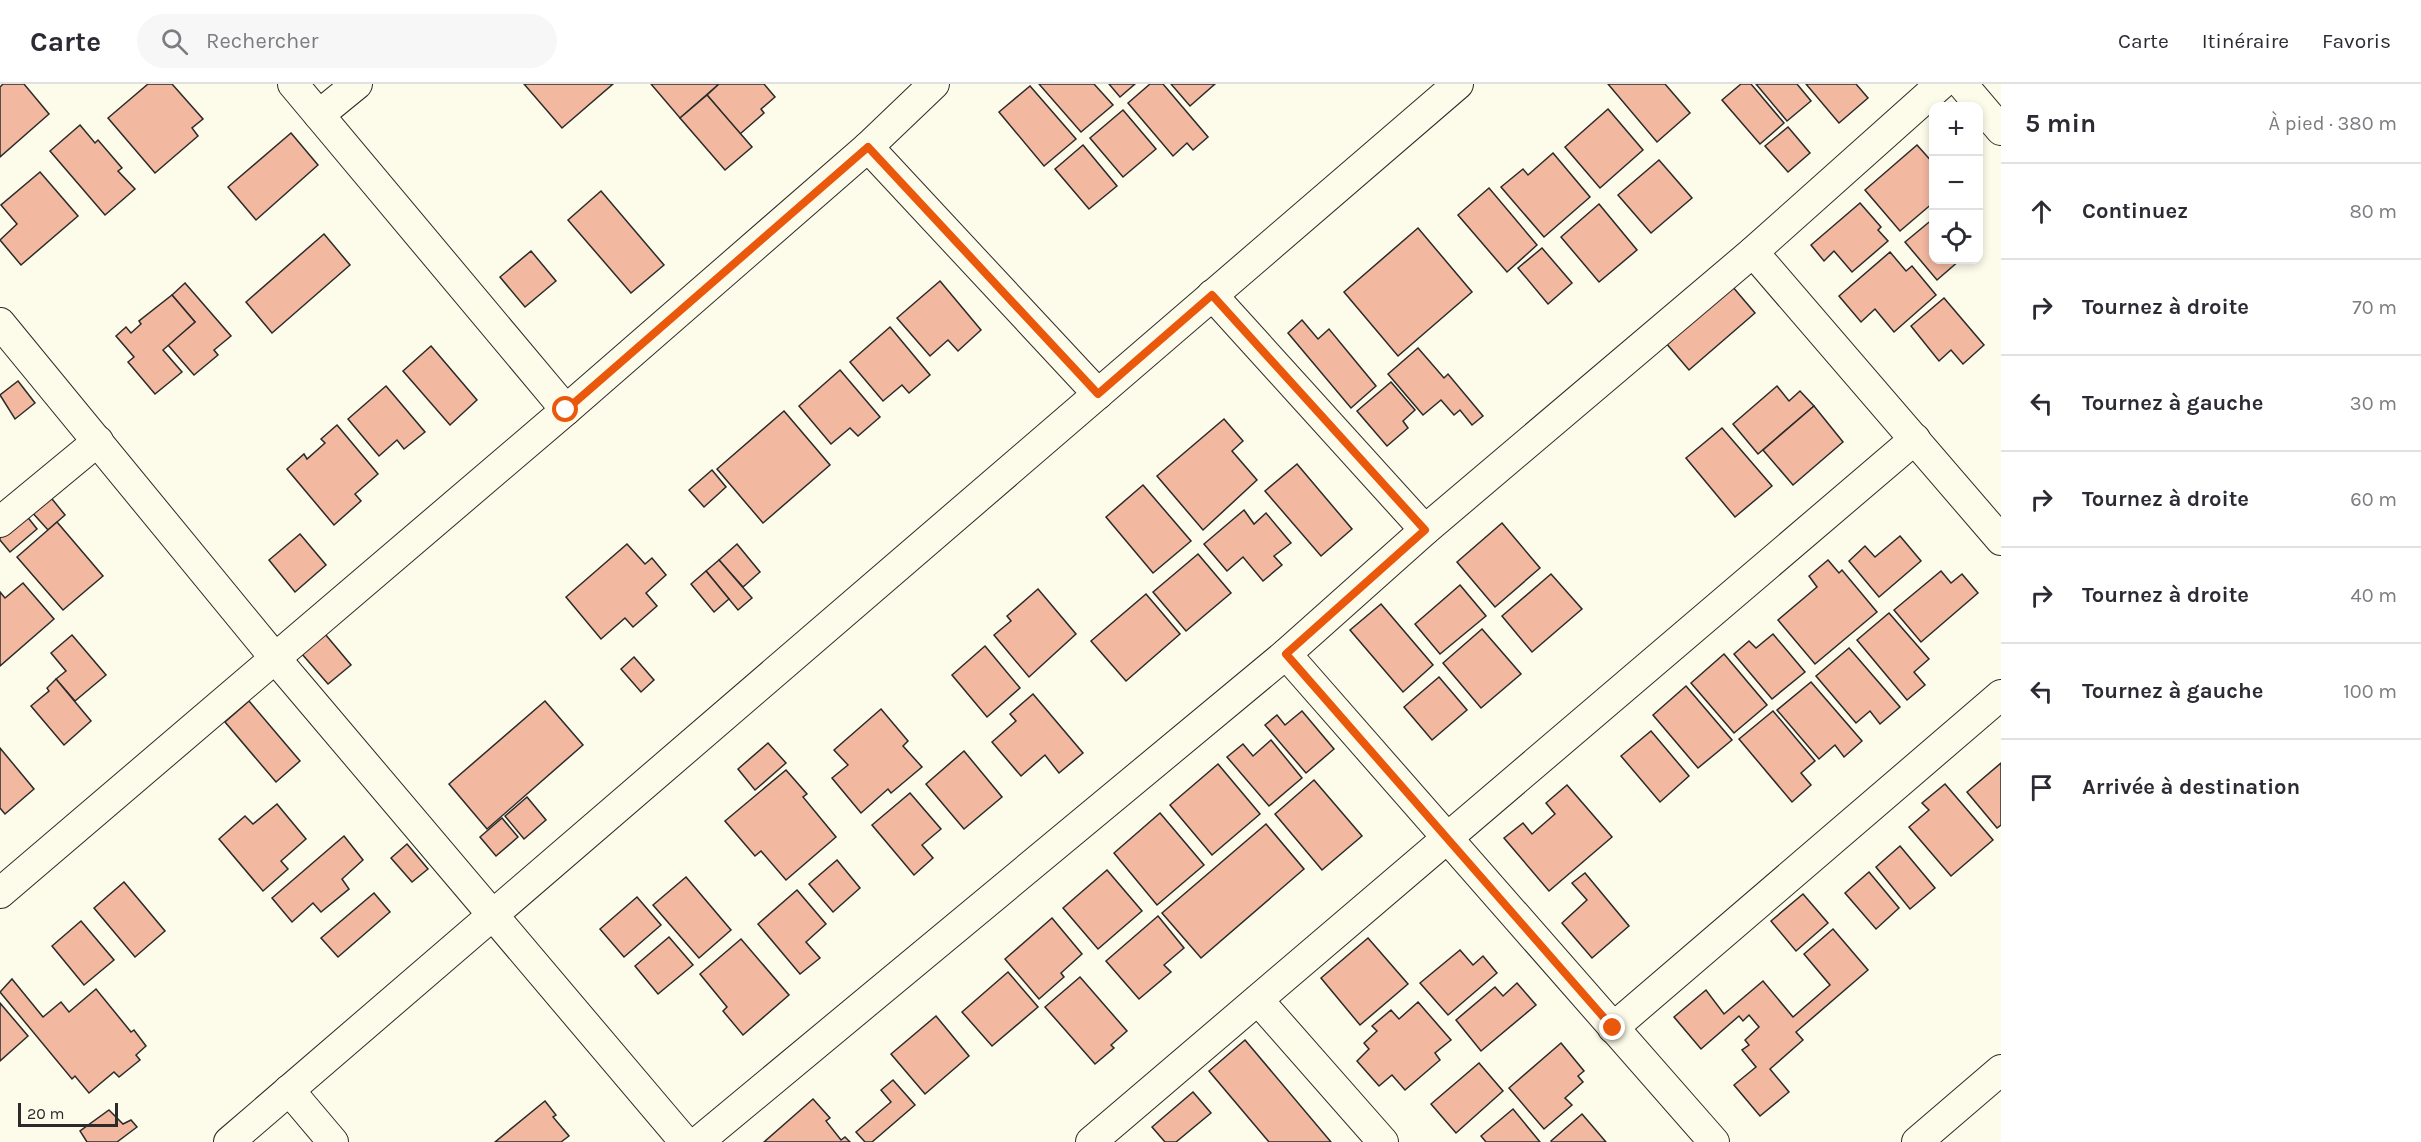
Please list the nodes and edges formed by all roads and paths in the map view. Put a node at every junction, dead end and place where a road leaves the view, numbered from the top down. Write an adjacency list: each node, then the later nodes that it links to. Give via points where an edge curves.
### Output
1 (293, 84): 7 (street)
2 (357, 84): 7 (street)
3 (934, 84): 9 (street)
4 (1458, 84): 11 (street)
5 (1941, 84): 10 (street)
6 (1962, 84): 8 (street)
7 (320, 115): 14 (street)
8 (2001, 130)
9 (868, 147): 13 (street); 14 (street)
10 (1753, 252): 15 (street); 18 (street)
11 (1212, 295): 13 (street); 18 (street)
12 (0, 323): 16 (street)
13 (1098, 394): 25 (street)
14 (566, 410): 21 (street)
15 (1915, 440): 19 (street); 23 (street)
16 (98, 441): 17 (street); 21 (street)
17 (0, 522)
18 (1425, 530): 20 (street)
19 (2001, 540)
20 (1286, 654): 23 (street); 33 (street)
21 (275, 658): 24 (street); 25 (street)
22 (2001, 695): 27 (street)
23 (1447, 838): 26 (street); 27 (street)
24 (0, 893)
25 (494, 914): 29 (street); 32 (street)
26 (1258, 1000): 34 (street); 35 (street)
27 (1613, 1028): 36 (street)
28 (2001, 1070): 37 (street)
29 (290, 1090): 30 (street); 31 (street)
30 (229, 1142)
31 (333, 1142)
32 (685, 1142)
33 (698, 1142)
34 (1091, 1142)
35 (1383, 1142)
36 (1714, 1142)
37 (1917, 1142)

